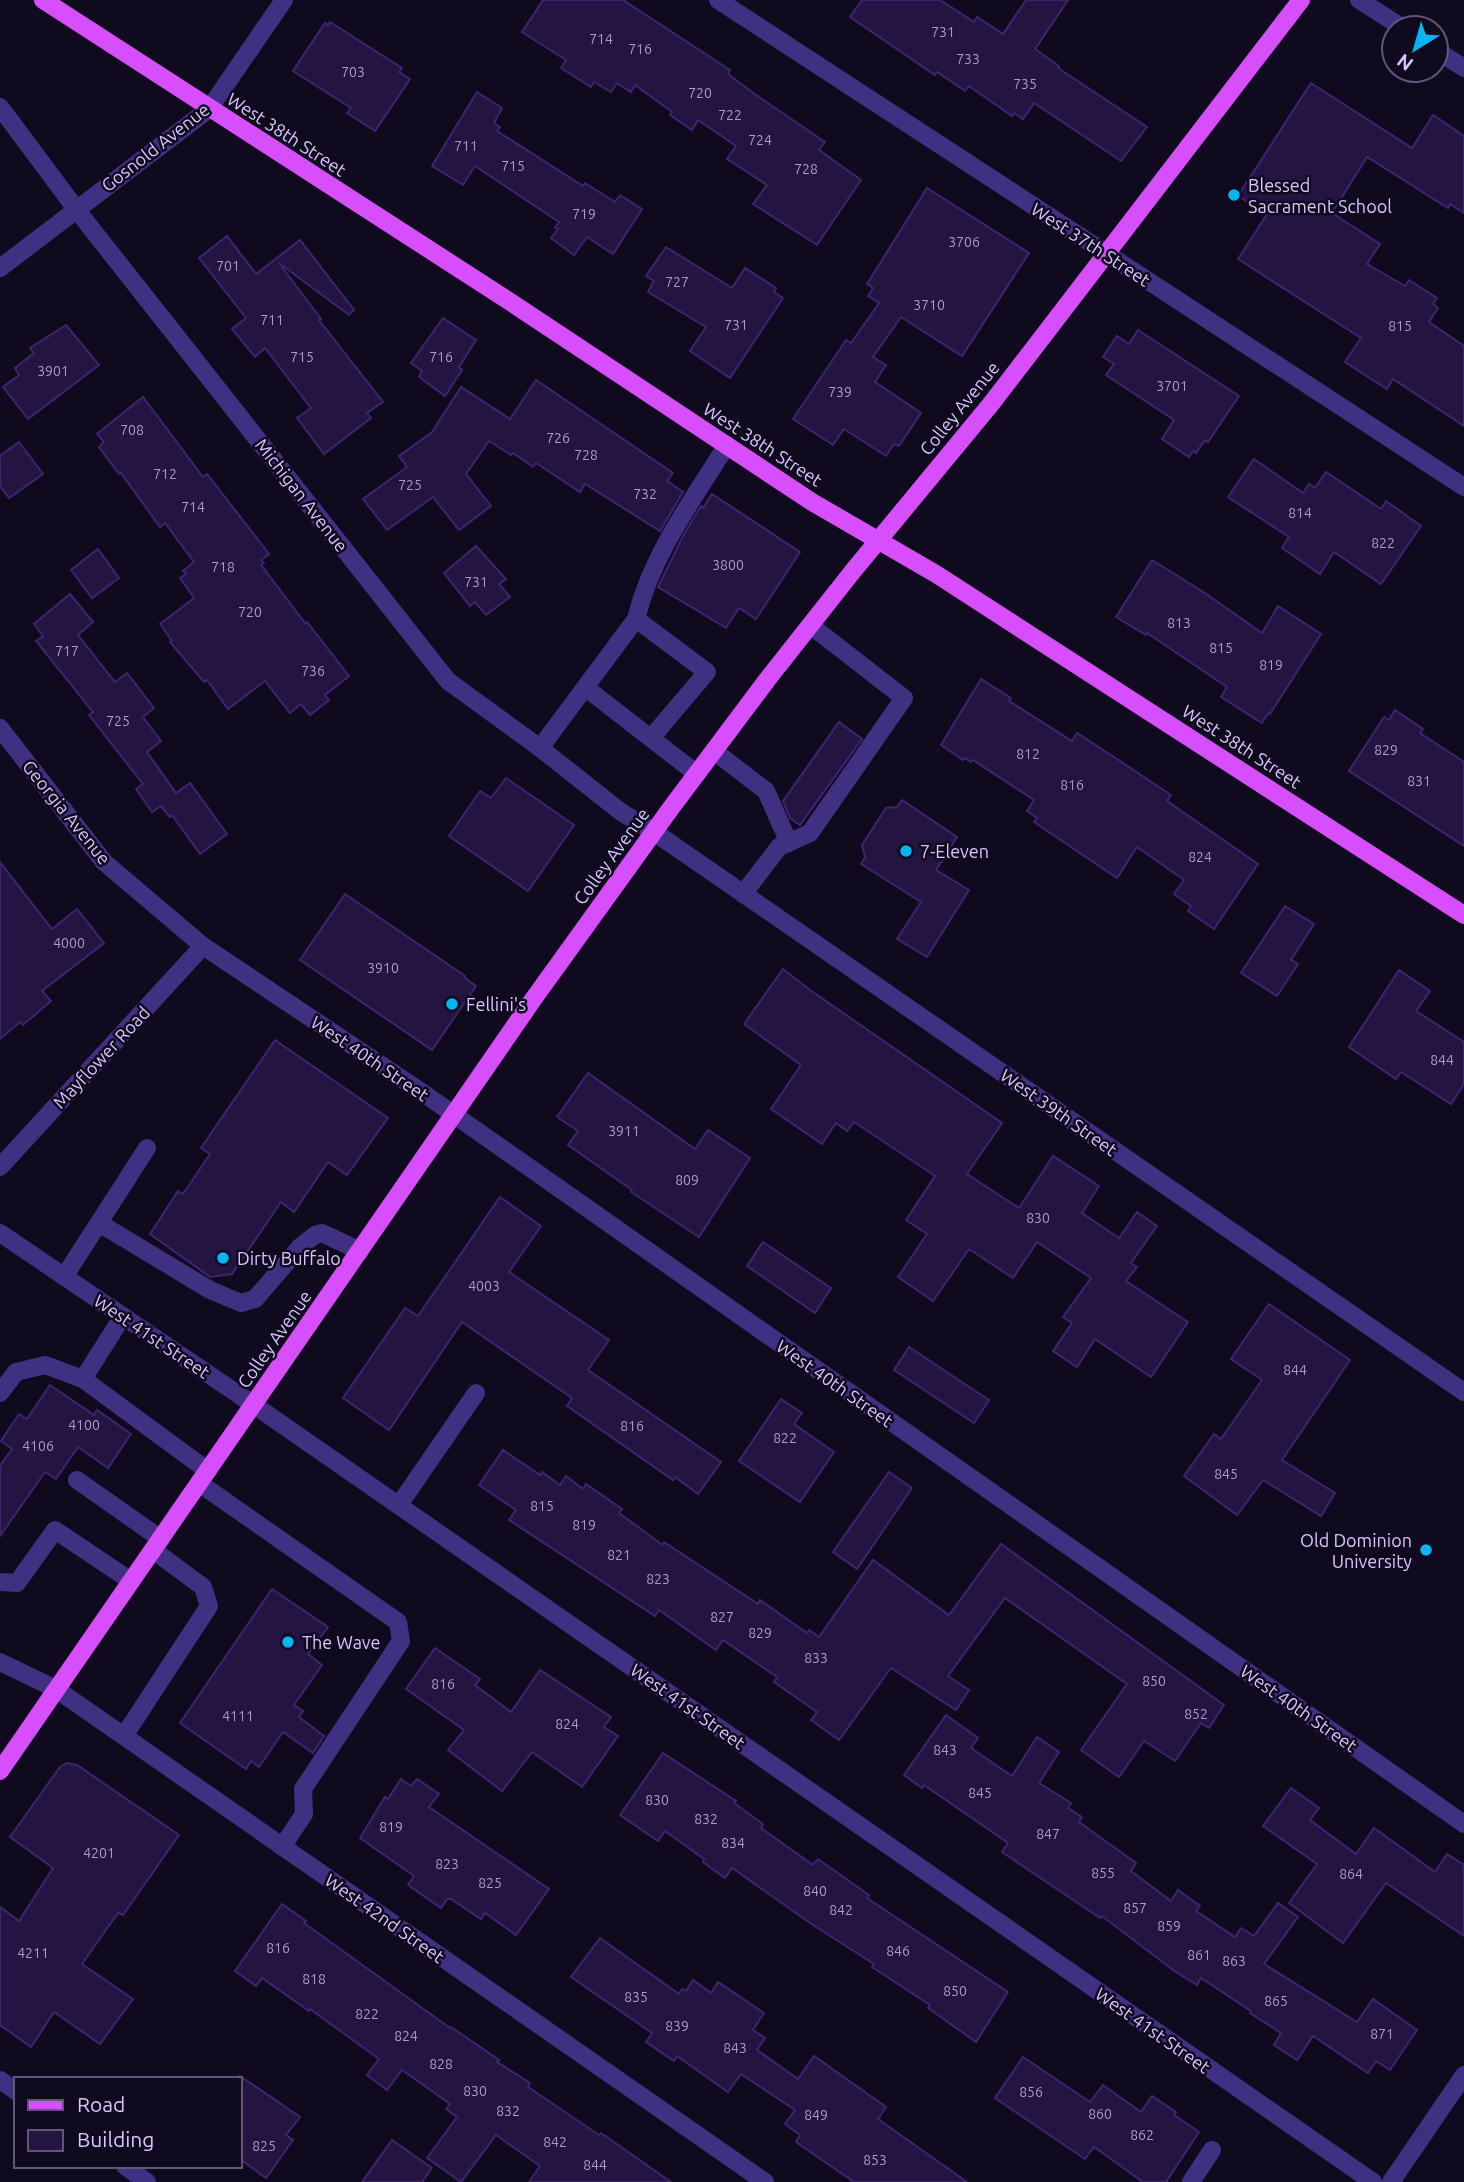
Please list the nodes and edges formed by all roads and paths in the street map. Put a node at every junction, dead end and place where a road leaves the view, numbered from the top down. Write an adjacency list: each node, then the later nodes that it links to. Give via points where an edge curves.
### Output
1 (43, 0): 8 (main road, West 38th Street)
2 (284, 0): 8 (street, Gosnold Avenue)
3 (718, 0): 10 (street, West 37th Street)
4 (1301, 0): 10 (main road, Colley Avenue)
5 (1359, 0): 6 (street)
6 (1381, 14)
7 (0, 107): 9 (street, Michigan Avenue)
8 (209, 108): 9 (street, Gosnold Avenue); 12 (main road, West 38th Street)
9 (76, 209): 11 (street, Gosnold Avenue); 20 (street, Michigan Avenue, via 448,681)
10 (1107, 253): 13 (street, West 37th Street); 14 (main road, Colley Avenue, via 991,404)
11 (0, 268)
12 (727, 445): 14 (main road, West 38th Street); 15 (street, via 659,554)
13 (1464, 487)
14 (877, 541): 16 (main road, Colley Avenue); 26 (main road, West 38th Street)
15 (636, 619): 17 (street); 19 (street, via 707,673)
16 (810, 625): 21 (main road, Colley Avenue); 24 (street, via 904,698 810,833)
17 (586, 688): 19 (street); 20 (street)
18 (0, 728): 27 (street, Georgia Avenue, via 104,862)
19 (651, 738): 22 (street)
20 (540, 748): 23 (street, Michigan Avenue)
21 (714, 751): 22 (main road, Colley Avenue); 24 (street, via 766,791)
22 (697, 774): 23 (main road, Colley Avenue)
23 (654, 832): 25 (street, West 39th Street); 28 (main road, Colley Avenue)
24 (789, 843): 25 (street, via 779,847)
25 (743, 894): 37 (street, West 39th Street)
26 (1464, 915)
27 (203, 947): 28 (street, West 40th Street); 30 (street, Mayflower Road)
28 (454, 1115): 33 (main road, Colley Avenue); 51 (street, West 40th Street)
29 (147, 1148): 31 (street)
30 (0, 1167)
31 (99, 1223): 33 (street, via 210,1290 241,1303 255,1299 315,1235 322,1233); 34 (street)
32 (0, 1234): 34 (street, West 41st Street)
33 (360, 1251): 40 (main road, Colley Avenue)
34 (64, 1277): 35 (street, West 41st Street)
35 (123, 1316): 36 (street); 40 (street, West 41st Street)
36 (83, 1380): 38 (street, via 45,1365 16,1372); 41 (street)
37 (1464, 1392)
38 (0, 1393)
39 (476, 1393): 43 (street)
40 (254, 1405): 41 (main road, Colley Avenue); 43 (street, West 41st Street)
41 (203, 1477): 44 (main road, Colley Avenue); 52 (street, via 398,1622 401,1642 303,1789 304,1814)
42 (77, 1480): 44 (street)
43 (399, 1505): 59 (street, West 41st Street)
44 (157, 1544): 45 (main road, Colley Avenue); 49 (street, via 203,1587 209,1606)
45 (131, 1581): 46 (street, via 55,1530 17,1583); 48 (main road, Colley Avenue)
46 (0, 1582)
47 (0, 1662): 48 (street, West 42nd Street)
48 (56, 1689): 49 (street, West 42nd Street); 50 (main road, Colley Avenue)
49 (124, 1736): 52 (street, West 42nd Street)
50 (0, 1770)
51 (1464, 1824)
52 (282, 1847): 57 (street, West 42nd Street)
53 (1464, 2075): 60 (street)
54 (1212, 2150): 58 (street)
55 (128, 2168): 56 (street)
56 (147, 2182)
57 (765, 2182)
58 (1191, 2182)
59 (1373, 2182)
60 (1391, 2182)

